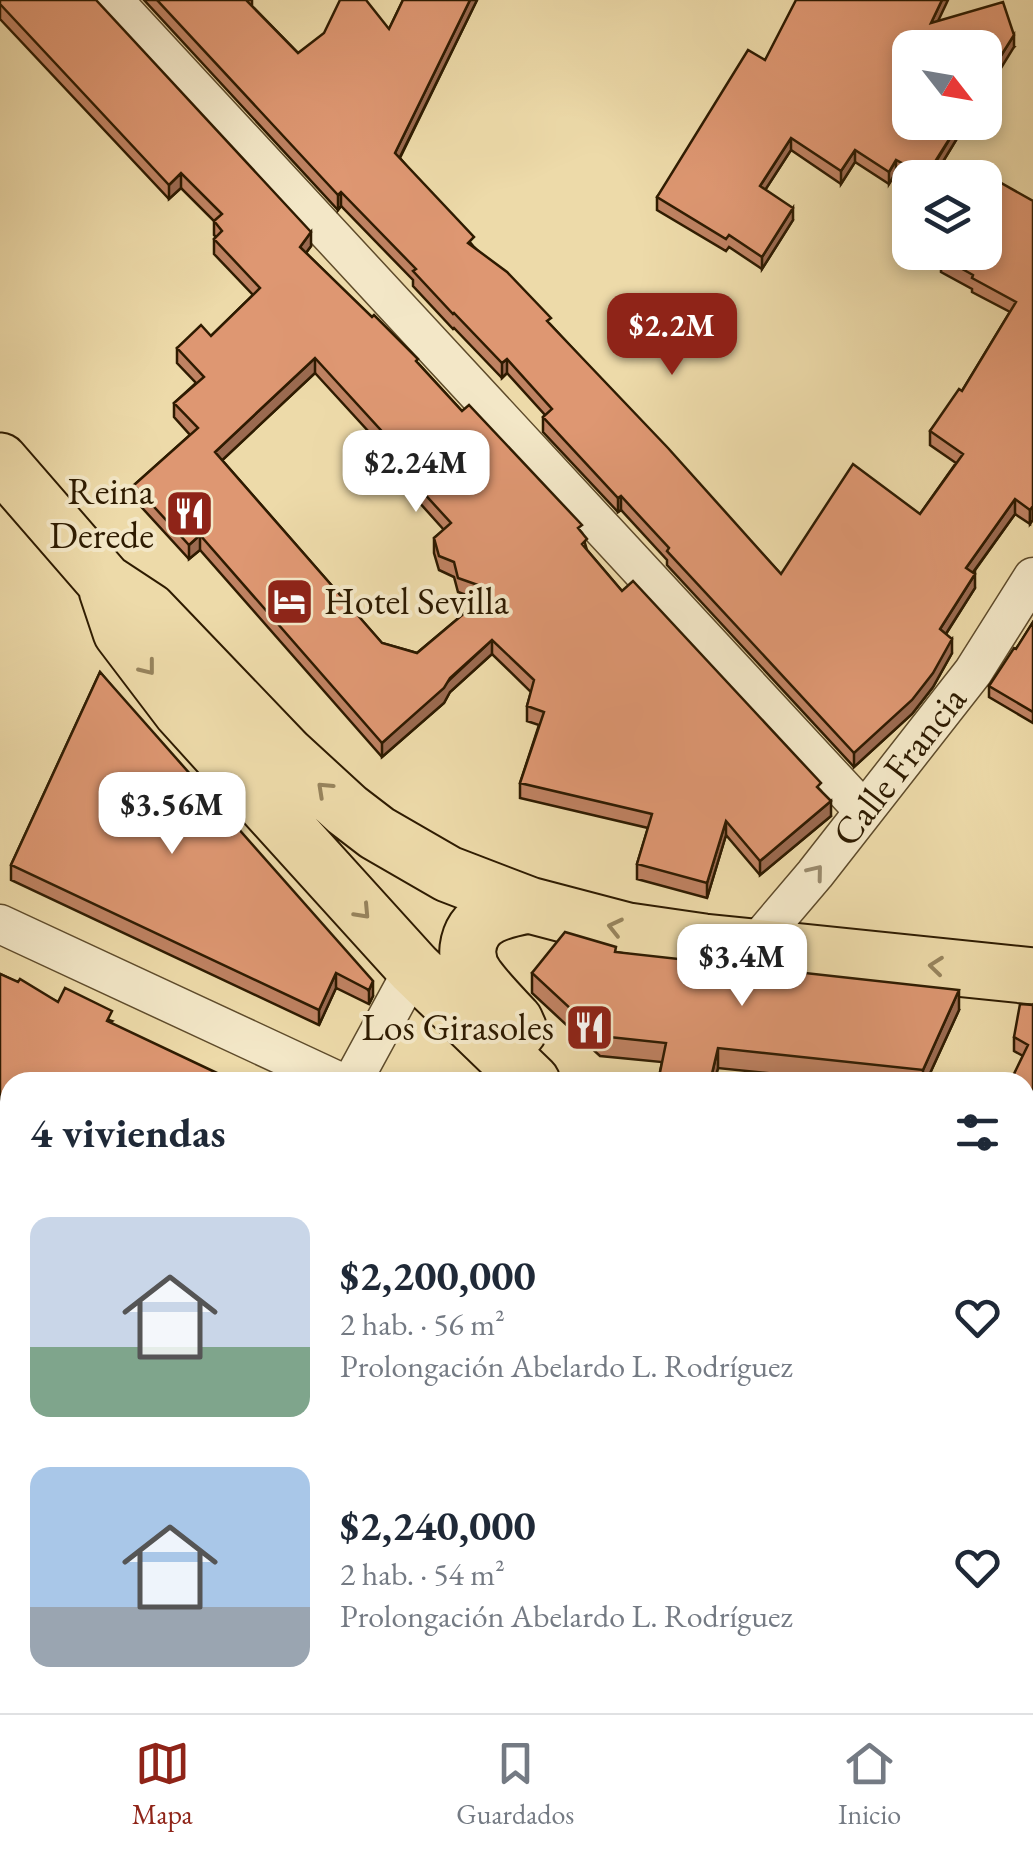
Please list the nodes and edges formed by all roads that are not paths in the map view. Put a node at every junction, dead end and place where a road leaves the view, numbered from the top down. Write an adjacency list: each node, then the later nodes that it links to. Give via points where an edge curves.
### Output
1 (113, 0): 5 (street)
2 (0, 461): 4 (main road)
3 (1033, 578): 5 (street, Calle Francia, via 972,672)
4 (105, 582): 6 (main road, one-way to 4, via 448,874 377,834 286,754 149,611); 9 (main road, one-way to 9, via 120,632 181,711)
5 (864, 811): 8 (street, Calle Francia, one-way to 5)
6 (529, 904): 8 (main road, one-way to 6, via 628,931); 14 (main road, via 484,918 470,935 467,957 474,976 526,1042)
7 (0, 924): 11 (street)
8 (753, 947): 10 (main road, one-way to 8)
9 (414, 968): 12 (street); 13 (main road)
10 (1033, 976)
11 (318, 1072)
12 (357, 1072)
13 (523, 1072)
14 (532, 1072)

